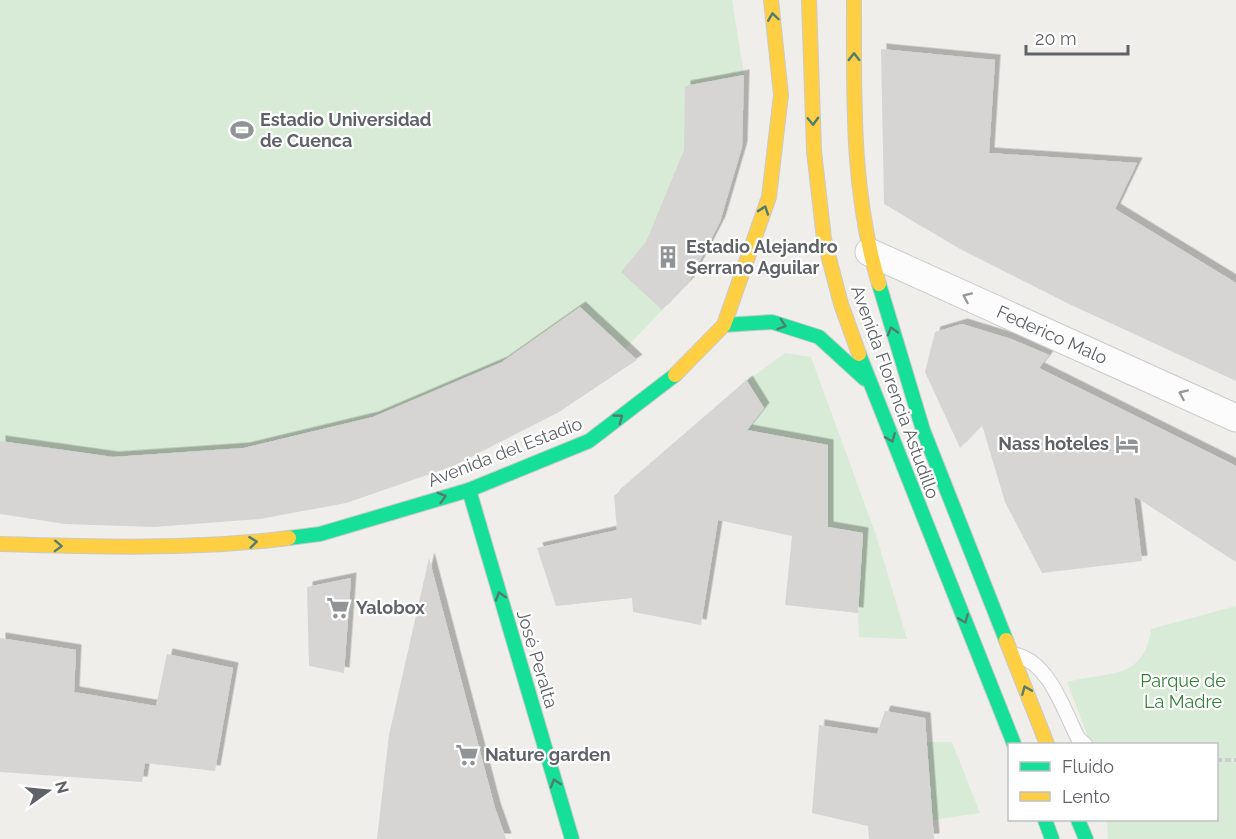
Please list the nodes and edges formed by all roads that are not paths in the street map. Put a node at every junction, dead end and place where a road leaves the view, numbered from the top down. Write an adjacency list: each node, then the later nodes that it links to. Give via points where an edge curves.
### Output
1 (771, 0): 4 (main road, Avenida del Estadio, one-way to 1)
2 (809, 0): 5 (main road, Avenida Florencia Astudillo)
3 (854, 0): 6 (main road, Avenida Florencia Astudillo, one-way to 3)
4 (779, 57): 5 (main road); 8 (main road, Avenida del Estadio, one-way to 4, via 769,197 781,95)
5 (812, 81): 6 (main road); 9 (main road, Avenida Florencia Astudillo, one-way to 9, via 814,151 824,239 841,304)
6 (855, 112): 7 (main road, Avenida Florencia Astudillo, via 854,147)
7 (869, 252): 10 (street, Federico Malo, one-way to 7); 13 (main road, Avenida Florencia Astudillo, one-way to 7, via 923,430)
8 (724, 325): 9 (main road, one-way to 9, via 772,322 819,337); 11 (main road, Avenida del Estadio, one-way to 8, via 589,441 667,383)
9 (870, 384): 14 (main road, Avenida Florencia Astudillo, one-way to 14)
10 (1236, 418)
11 (469, 490): 12 (main road, Avenida del Estadio, one-way to 11, via 121,548 241,544 320,534); 20 (main road, José Peralta, one-way to 11)
12 (0, 544)
13 (1011, 654): 15 (main road, Avenida Florencia Astudillo, one-way to 13); 16 (lane, via 1032,663 1048,680)
14 (1014, 743)
15 (1047, 743)
16 (1084, 743)
17 (1046, 821): 21 (main road)
18 (1079, 821): 22 (main road)
19 (1089, 821): 22 (lane)
20 (572, 839)
21 (1052, 839)
22 (1086, 839)

